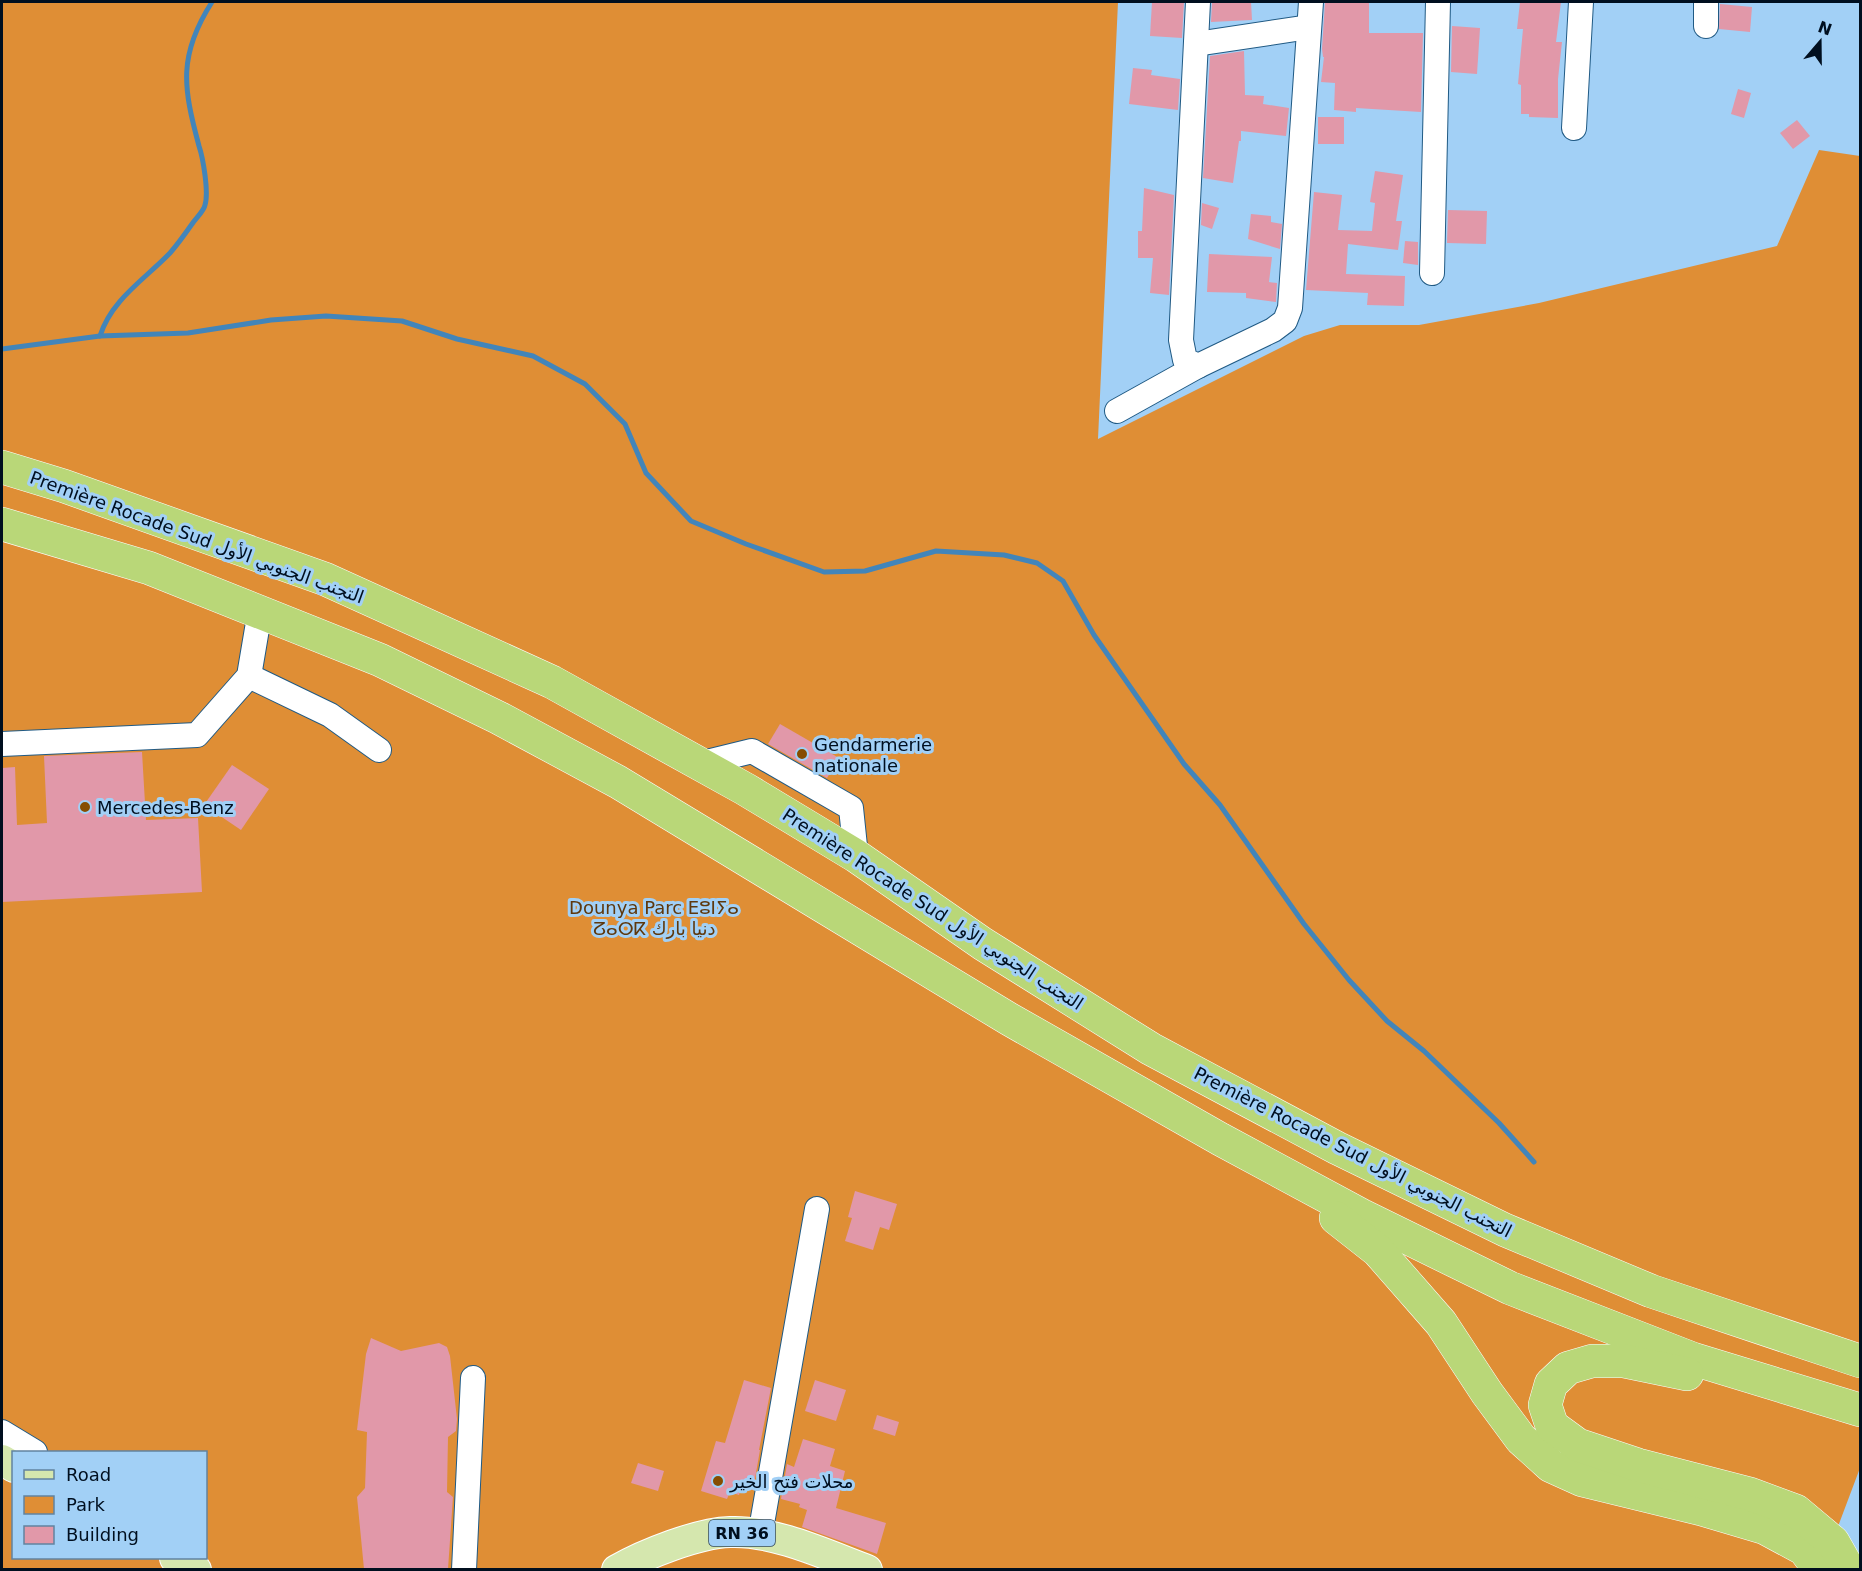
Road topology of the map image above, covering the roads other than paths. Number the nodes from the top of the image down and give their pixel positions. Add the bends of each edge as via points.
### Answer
1 (1198, 2) edge
2 (1311, 2) edge
3 (1438, 2) edge
4 (1581, 2) edge
5 (1706, 2) edge
6 (1706, 26) dead end
7 (1309, 27) junction
8 (1196, 44) junction
9 (1574, 128) dead end
10 (1432, 273) dead end
11 (1198, 366) junction
12 (1117, 411) dead end
13 (2, 467) edge
14 (2, 524) edge
15 (260, 611) junction
16 (249, 676) junction
17 (2, 744) edge
18 (379, 750) dead end
19 (1220, 1139) junction
20 (817, 1209) dead end
21 (1860, 1361) edge
22 (473, 1378) dead end
23 (1857, 1410) edge
24 (2, 1432) edge
25 (33, 1451) edge
26 (760, 1535) junction
27 (178, 1559) edge
28 (196, 1569) edge
29 (464, 1569) edge
30 (617, 1569) edge
31 (867, 1569) edge
32 (1820, 1569) edge
33 (1849, 1569) edge

1 - 8 street
2 - 7 street
3 - 10 street
4 - 9 street
5 - 6 street
7 - 8 street
7 - 11 street via 1286,321
8 - 11 street via 1181,340 1185,360
11 - 12 street
13 - 21 highway, Première Rocade Sud التجنب الجنوبي الأول via 326,579 552,682 856,856 983,944 1151,1049 1337,1148 1505,1230 1651,1291
14 - 15 highway via 149,568
15 - 16 street
15 - 19 highway via 380,660 618,782 1009,1019
16 - 17 street via 196,735
16 - 18 street via 330,715
19 - 23 highway via 1361,1215 1510,1288 1693,1359
19 - 32 highway via 1341,1221 1378,1251 1441,1323 1521,1439 1551,1466 1582,1480 1765,1528 1804,1550
20 - 26 street
22 - 29 street
23 - 33 highway via 1624,1361 1592,1361 1568,1368 1551,1384 1545,1405 1552,1426 1578,1444 1796,1511 1833,1542
24 - 25 street
26 - 30 main road, RN 36 via 730,1532 686,1541
26 - 31 main road, RN 36
27 - 28 main road

